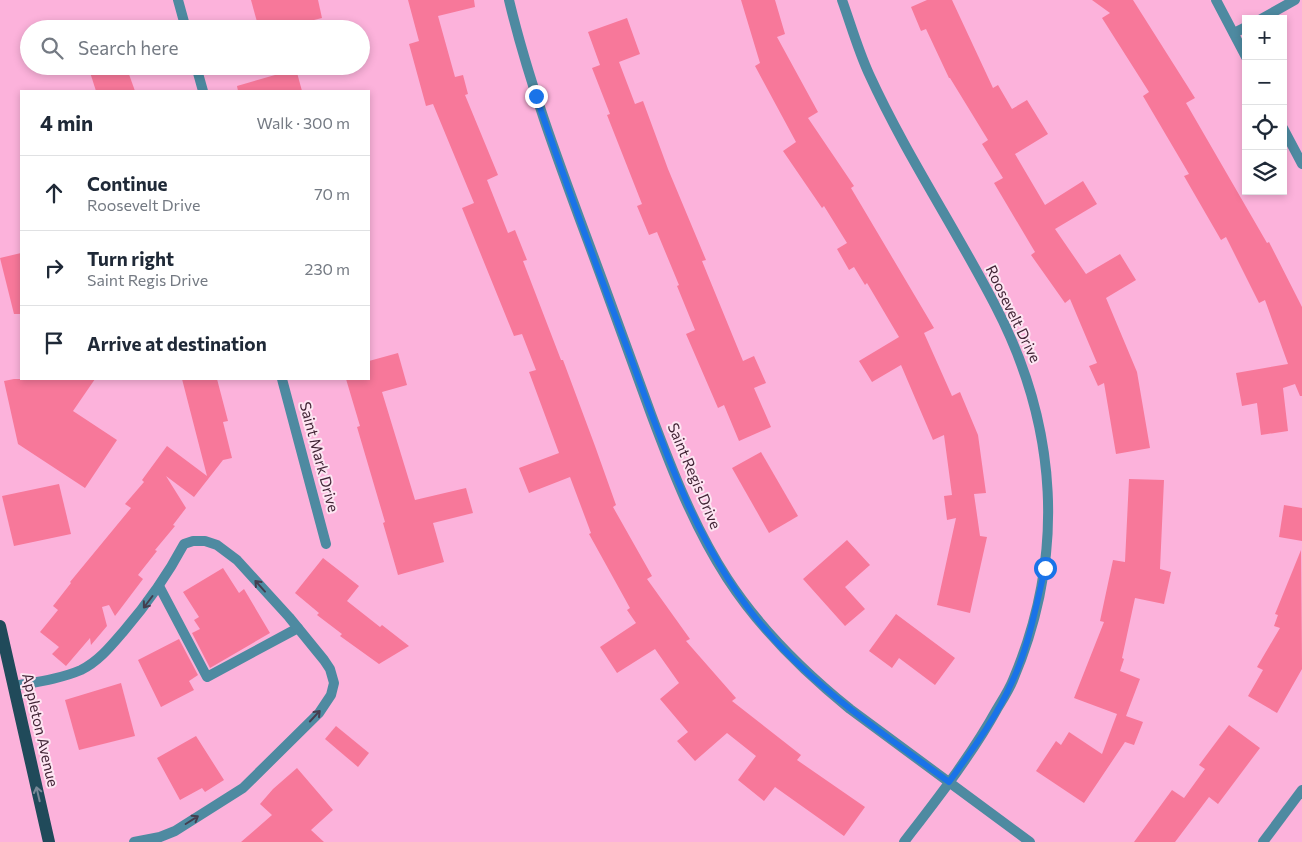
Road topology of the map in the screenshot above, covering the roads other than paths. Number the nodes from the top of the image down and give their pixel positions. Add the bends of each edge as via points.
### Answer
1 (178, 0) edge
2 (509, 0) edge
3 (842, 0) edge
4 (1216, 0) edge
5 (1295, 0) edge
6 (1268, 15) edge
7 (184, 20) edge
8 (1242, 29) edge
9 (1234, 33) junction
10 (1242, 48) edge
11 (199, 75) edge
12 (203, 90) edge
13 (1287, 136) edge
14 (1302, 164) edge
15 (282, 380) edge
16 (326, 544) dead end
17 (159, 586) junction
18 (0, 626) edge
19 (298, 628) junction
20 (14, 686) junction
21 (949, 782) junction
22 (1302, 790) edge
23 (148, 841) edge
24 (49, 842) edge
25 (134, 842) edge
26 (904, 842) edge
27 (1030, 842) edge
28 (1263, 842) edge

1 - 7 street
2 - 21 street, Saint Regis Drive via 559,163 673,473 700,532 755,617 796,663 850,709
3 - 21 street, Roosevelt Drive via 858,49 886,108 1015,345 1040,428 1047,474 1045,568 1030,634 1012,682 985,732
4 - 9 street
5 - 6 street
8 - 9 street
9 - 10 street
11 - 12 street
13 - 14 street
15 - 16 street, Saint Mark Drive
19 -> 17 street via 237,560 217,545 205,541 184,544
17 - 19 street via 207,677
17 -> 20 street via 113,644 94,662 80,670
18 - 20 main road, Appleton Avenue
23 -> 19 street via 175,831 242,788 319,713 331,695 334,683 330,669
24 -> 20 main road, Appleton Avenue
21 - 26 street, Roosevelt Drive
21 - 27 street, Saint Regis Drive
22 - 28 street
23 - 25 street

